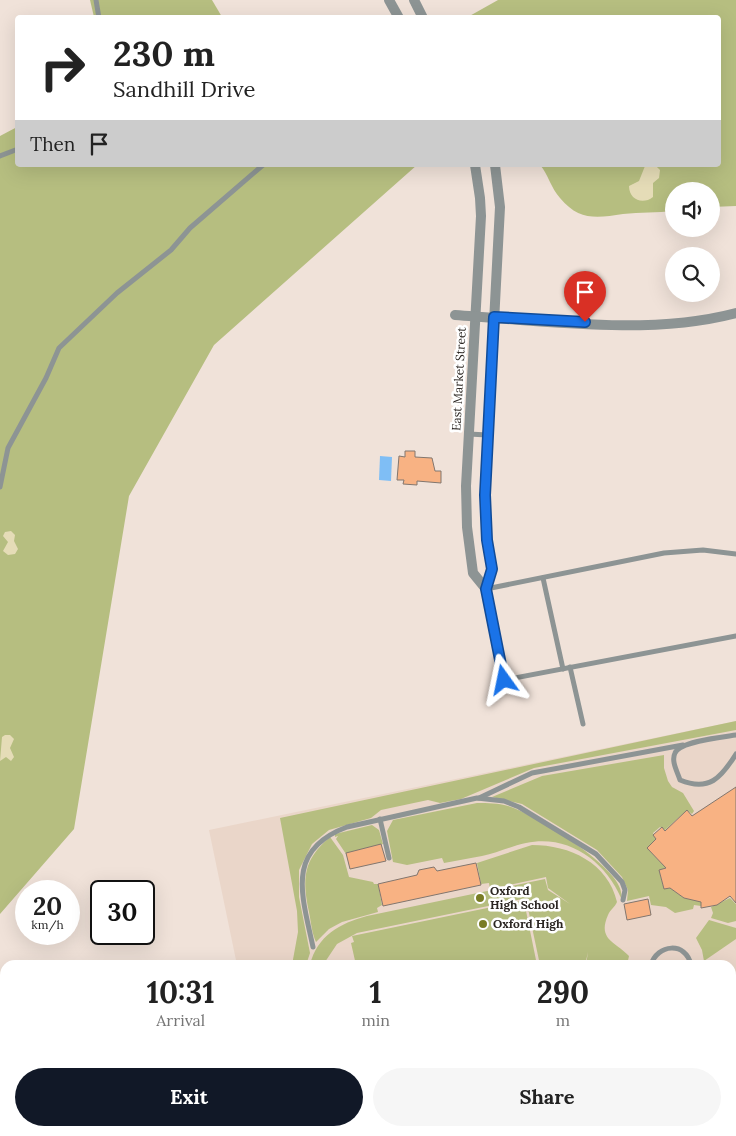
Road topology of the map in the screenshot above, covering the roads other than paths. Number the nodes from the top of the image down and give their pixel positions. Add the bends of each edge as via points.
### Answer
1 (96, 0) edge
2 (389, 0) edge
3 (414, 0) edge
4 (98, 15) edge
5 (396, 15) edge
6 (422, 15) edge
7 (15, 150) edge
8 (0, 156) edge
9 (261, 167) edge
10 (475, 167) edge
11 (495, 167) edge
12 (736, 314) edge
13 (455, 315) dead end
14 (476, 316) junction
15 (494, 317) junction
16 (469, 434) junction
17 (488, 435) junction
18 (0, 487) edge
19 (736, 554) edge
20 (543, 578) junction
21 (486, 589) junction
22 (736, 636) edge
23 (570, 667) junction
24 (563, 669) junction
25 (504, 680) joint
26 (583, 724) dead end
27 (736, 735) edge
28 (683, 745) junction
29 (736, 754) edge
30 (477, 798) junction
31 (380, 819) junction
32 (389, 858) dead end
33 (623, 900) dead end
34 (313, 947) dead end
35 (654, 960) edge
36 (689, 960) edge

1 - 4 lane
2 - 5 street
3 - 6 street
7 - 8 lane
9 - 18 lane via 190,228 171,250 117,292 60,348 8,448
10 - 14 street, East Market Street via 481,207
11 - 15 street, East Market Street via 500,207
12 - 15 street via 659,325
13 - 14 street
14 - 15 street
14 - 16 street, East Market Street
15 - 17 street, East Market Street
16 - 17 lane
16 - 21 street, East Market Street via 465,504 469,553 472,573
17 - 21 street, East Market Street via 485,517 492,569
19 - 20 lane via 703,550 674,552
20 - 21 lane
20 - 24 lane
21 - 25 street, East Market Street
22 - 23 lane, East Market Street
23 - 24 lane, East Market Street
23 - 26 lane
24 - 25 lane, East Market Street
27 - 28 lane
28 - 29 lane via 675,752 674,762 680,780 693,785 711,783 726,770
28 - 30 lane via 532,773
30 - 31 lane
30 - 33 lane via 504,801 519,807 596,854 622,882 625,890
31 - 32 lane
31 - 34 lane via 332,832 307,857 301,874 302,892
35 - 36 lane via 657,953 669,948 682,951

